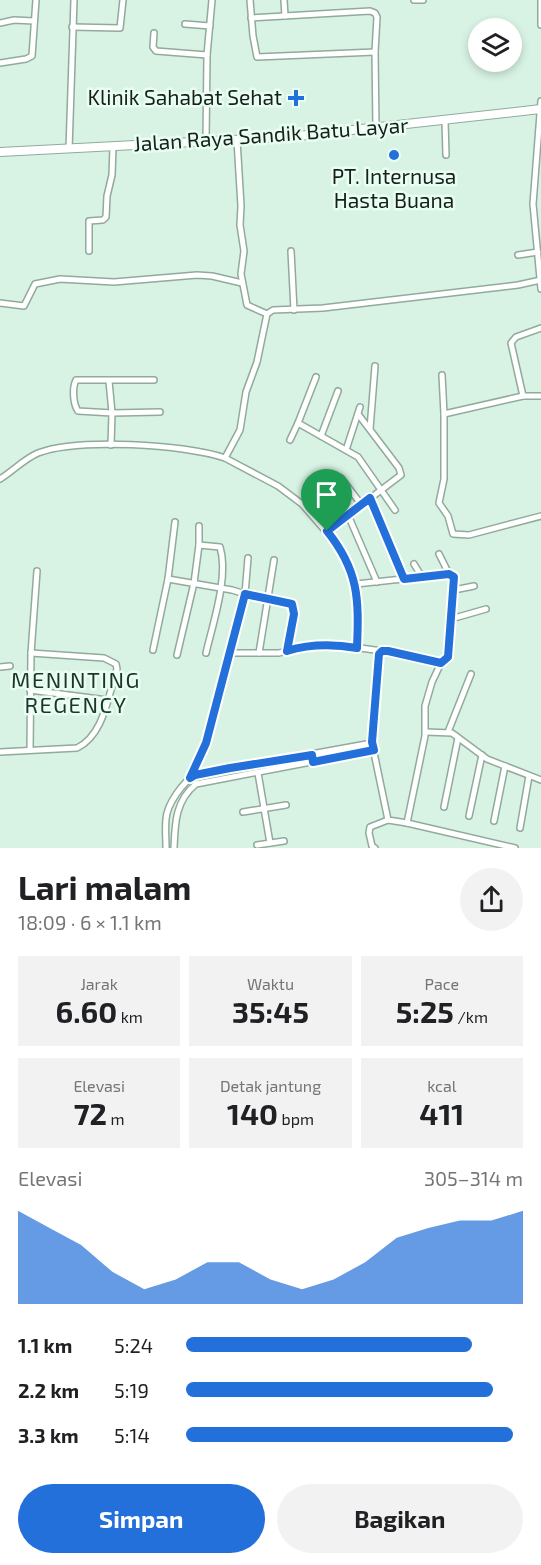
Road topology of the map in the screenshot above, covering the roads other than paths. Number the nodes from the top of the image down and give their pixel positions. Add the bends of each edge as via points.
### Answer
1 (36, 0) edge
2 (74, 0) edge
3 (123, 0) edge
4 (212, 0) edge
5 (250, 0) edge
6 (284, 0) edge
7 (414, 0) edge
8 (423, 0) edge
9 (541, 0) edge
10 (285, 16) junction
11 (251, 18) junction
12 (34, 21) junction
13 (0, 23) edge
14 (185, 24) dead end
15 (541, 25) edge
16 (210, 26) junction
17 (72, 27) junction
18 (154, 33) dead end
19 (375, 52) junction
20 (207, 55) junction
21 (0, 63) edge
22 (541, 107) edge
23 (445, 121) junction
24 (376, 128) junction
25 (237, 140) junction
26 (206, 141) junction
27 (113, 147) junction
28 (69, 149) junction
29 (0, 152) edge
30 (446, 155) dead end
31 (538, 159) edge
32 (89, 250) dead end
33 (291, 250) dead end
34 (538, 252) junction
35 (518, 255) dead end
36 (541, 280) edge
37 (242, 284) junction
38 (541, 289) edge
39 (0, 303) edge
40 (294, 310) junction
41 (267, 314) junction
42 (541, 328) edge
43 (375, 366) dead end
44 (442, 375) dead end
45 (316, 377) dead end
46 (154, 380) dead end
47 (109, 381) junction
48 (338, 391) dead end
49 (524, 396) junction
50 (541, 396) edge
51 (360, 407) dead end
52 (112, 412) junction
53 (160, 412) dead end
54 (358, 414) junction
55 (444, 414) junction
56 (298, 423) junction
57 (370, 429) junction
58 (321, 436) junction
59 (290, 440) dead end
60 (111, 445) junction
61 (346, 450) junction
62 (225, 458) junction
63 (341, 478) dead end
64 (0, 479) edge
65 (382, 489) junction
66 (322, 496) dead end
67 (370, 498) junction
68 (361, 504) junction
69 (395, 510) dead end
70 (348, 514) junction
71 (541, 516) edge
72 (342, 519) junction
73 (175, 522) dead end
74 (199, 526) dead end
75 (327, 531) junction
76 (199, 546) junction
77 (439, 554) dead end
78 (248, 558) dead end
79 (274, 560) dead end
80 (414, 564) dead end
81 (36, 571) dead end
82 (449, 574) junction
83 (422, 577) junction
84 (168, 579) junction
85 (404, 579) junction
86 (377, 582) junction
87 (194, 583) junction
88 (356, 584) junction
89 (474, 586) dead end
90 (221, 588) junction
91 (454, 590) junction
92 (245, 594) junction
93 (268, 598) junction
94 (486, 609) dead end
95 (451, 619) junction
96 (357, 648) junction
97 (153, 650) dead end
98 (287, 651) junction
99 (382, 651) junction
100 (31, 653) junction
101 (206, 653) dead end
102 (231, 653) junction
103 (259, 653) junction
104 (177, 655) dead end
105 (441, 663) junction
106 (10, 666) dead end
107 (0, 667) edge
108 (471, 674) dead end
109 (30, 690) junction
110 (107, 700) junction
111 (426, 732) junction
112 (448, 732) junction
113 (458, 738) junction
114 (372, 742) junction
115 (30, 750) junction
116 (374, 750) junction
117 (0, 752) edge
118 (312, 755) junction
119 (482, 755) junction
120 (313, 762) junction
121 (505, 766) junction
122 (230, 768) junction
123 (258, 773) junction
124 (530, 776) junction
125 (231, 777) junction
126 (190, 778) junction
127 (541, 780) edge
128 (286, 805) dead end
129 (444, 807) dead end
130 (265, 808) junction
131 (243, 812) dead end
132 (469, 816) dead end
133 (388, 820) junction
134 (494, 821) dead end
135 (407, 823) junction
136 (520, 828) dead end
137 (285, 841) dead end
138 (481, 841) junction
139 (270, 843) junction
140 (257, 844) dead end
141 (166, 848) edge
142 (174, 848) edge
143 (375, 848) edge
144 (480, 848) edge
145 (515, 848) edge

1 - 12 street
2 - 17 street
3 - 17 street via 121,27
4 - 16 street
5 - 11 street
6 - 10 street
7 - 8 street
9 - 15 street
10 - 11 street
10 - 19 street via 374,12
11 - 19 street via 259,57
12 - 13 street
12 - 21 street via 32,56
14 - 16 street
16 - 20 street
17 - 28 street
18 - 20 street via 156,51
19 - 24 street
20 - 26 street
22 - 23 main road, Jalan Raya Sandik Batu Layar
22 - 31 street
23 - 24 main road, Jalan Raya Sandik Batu Layar
23 - 30 street
24 - 25 main road, Jalan Raya Sandik Batu Layar
25 - 26 main road, Jalan Raya Sandik Batu Layar
25 - 37 street via 244,251
26 - 27 main road, Jalan Raya Sandik Batu Layar
27 - 28 main road, Jalan Raya Sandik Batu Layar
27 - 32 street via 106,217 90,221
28 - 29 main road, Jalan Raya Sandik Batu Layar
31 - 34 street via 533,210
33 - 40 street
34 - 35 street
34 - 36 street
36 - 38 street
36 - 40 street
37 - 39 street via 197,275 114,282 55,279 36,285 24,306
37 - 41 street via 247,305
40 - 41 street via 273,310
41 - 62 street via 240,430
42 - 49 street via 511,342
43 - 57 street
44 - 55 street
45 - 56 street
46 - 47 street
47 - 52 street
47 - 52 street via 76,380 75,407 78,411
48 - 58 street
49 - 50 street
49 - 55 street
51 - 54 street
52 - 53 street
52 - 60 street
54 - 57 street
54 - 61 street
55 - 71 street via 444,479 439,503 453,534 469,535
56 - 58 street
56 - 59 street
57 - 65 street via 402,472
58 - 61 street
60 - 62 street via 173,447
60 - 64 street via 51,449 29,458
61 - 65 street via 358,457
62 - 75 street via 302,504
63 - 68 street
65 - 67 street
65 - 69 street
66 - 72 street
67 - 68 street
67 - 85 street
68 - 70 street
70 - 72 street
70 - 86 street
72 - 75 street
73 - 84 street
74 - 76 street
75 - 88 street
76 - 87 street
76 - 90 street via 220,547
77 - 82 street
78 - 92 street
79 - 93 street
80 - 83 street
81 - 100 street
82 - 83 street
82 - 91 street via 454,577
83 - 85 street
84 - 87 street
84 - 97 street
85 - 86 street
86 - 88 street
87 - 90 street
87 - 104 street
88 - 96 street
89 - 91 street
90 - 92 street
90 - 101 street
91 - 95 street
92 - 93 street
92 - 102 street
93 - 98 street via 292,604 294,614
93 - 103 street
94 - 95 street
95 - 105 street via 448,657
96 - 98 street via 339,645
96 - 99 street
98 - 103 street
99 - 105 street
99 - 114 street via 378,658
100 - 109 street
100 - 110 street via 111,660 117,669
102 - 103 street
102 - 126 street via 206,743
105 - 111 street via 425,706
106 - 107 street
108 - 112 street
109 - 110 street
109 - 115 street
110 - 115 street via 100,724 85,744 77,748
111 - 112 street
111 - 135 street
112 - 113 street
113 - 119 street
113 - 129 street
114 - 116 street
114 - 118 street
115 - 117 street
116 - 120 street
116 - 133 street
118 - 120 street
118 - 122 street
119 - 121 street
119 - 132 street
120 - 123 street
121 - 124 street
121 - 134 street
122 - 125 street
122 - 126 street
123 - 125 street
123 - 130 street
124 - 127 street
124 - 136 street
125 - 142 street via 192,787 176,815
126 - 141 street via 166,817
128 - 130 street
130 - 131 street
130 - 139 street
133 - 135 street
133 - 143 street via 370,827 370,841
135 - 138 street
137 - 139 street
138 - 144 street
138 - 145 street
139 - 140 street

